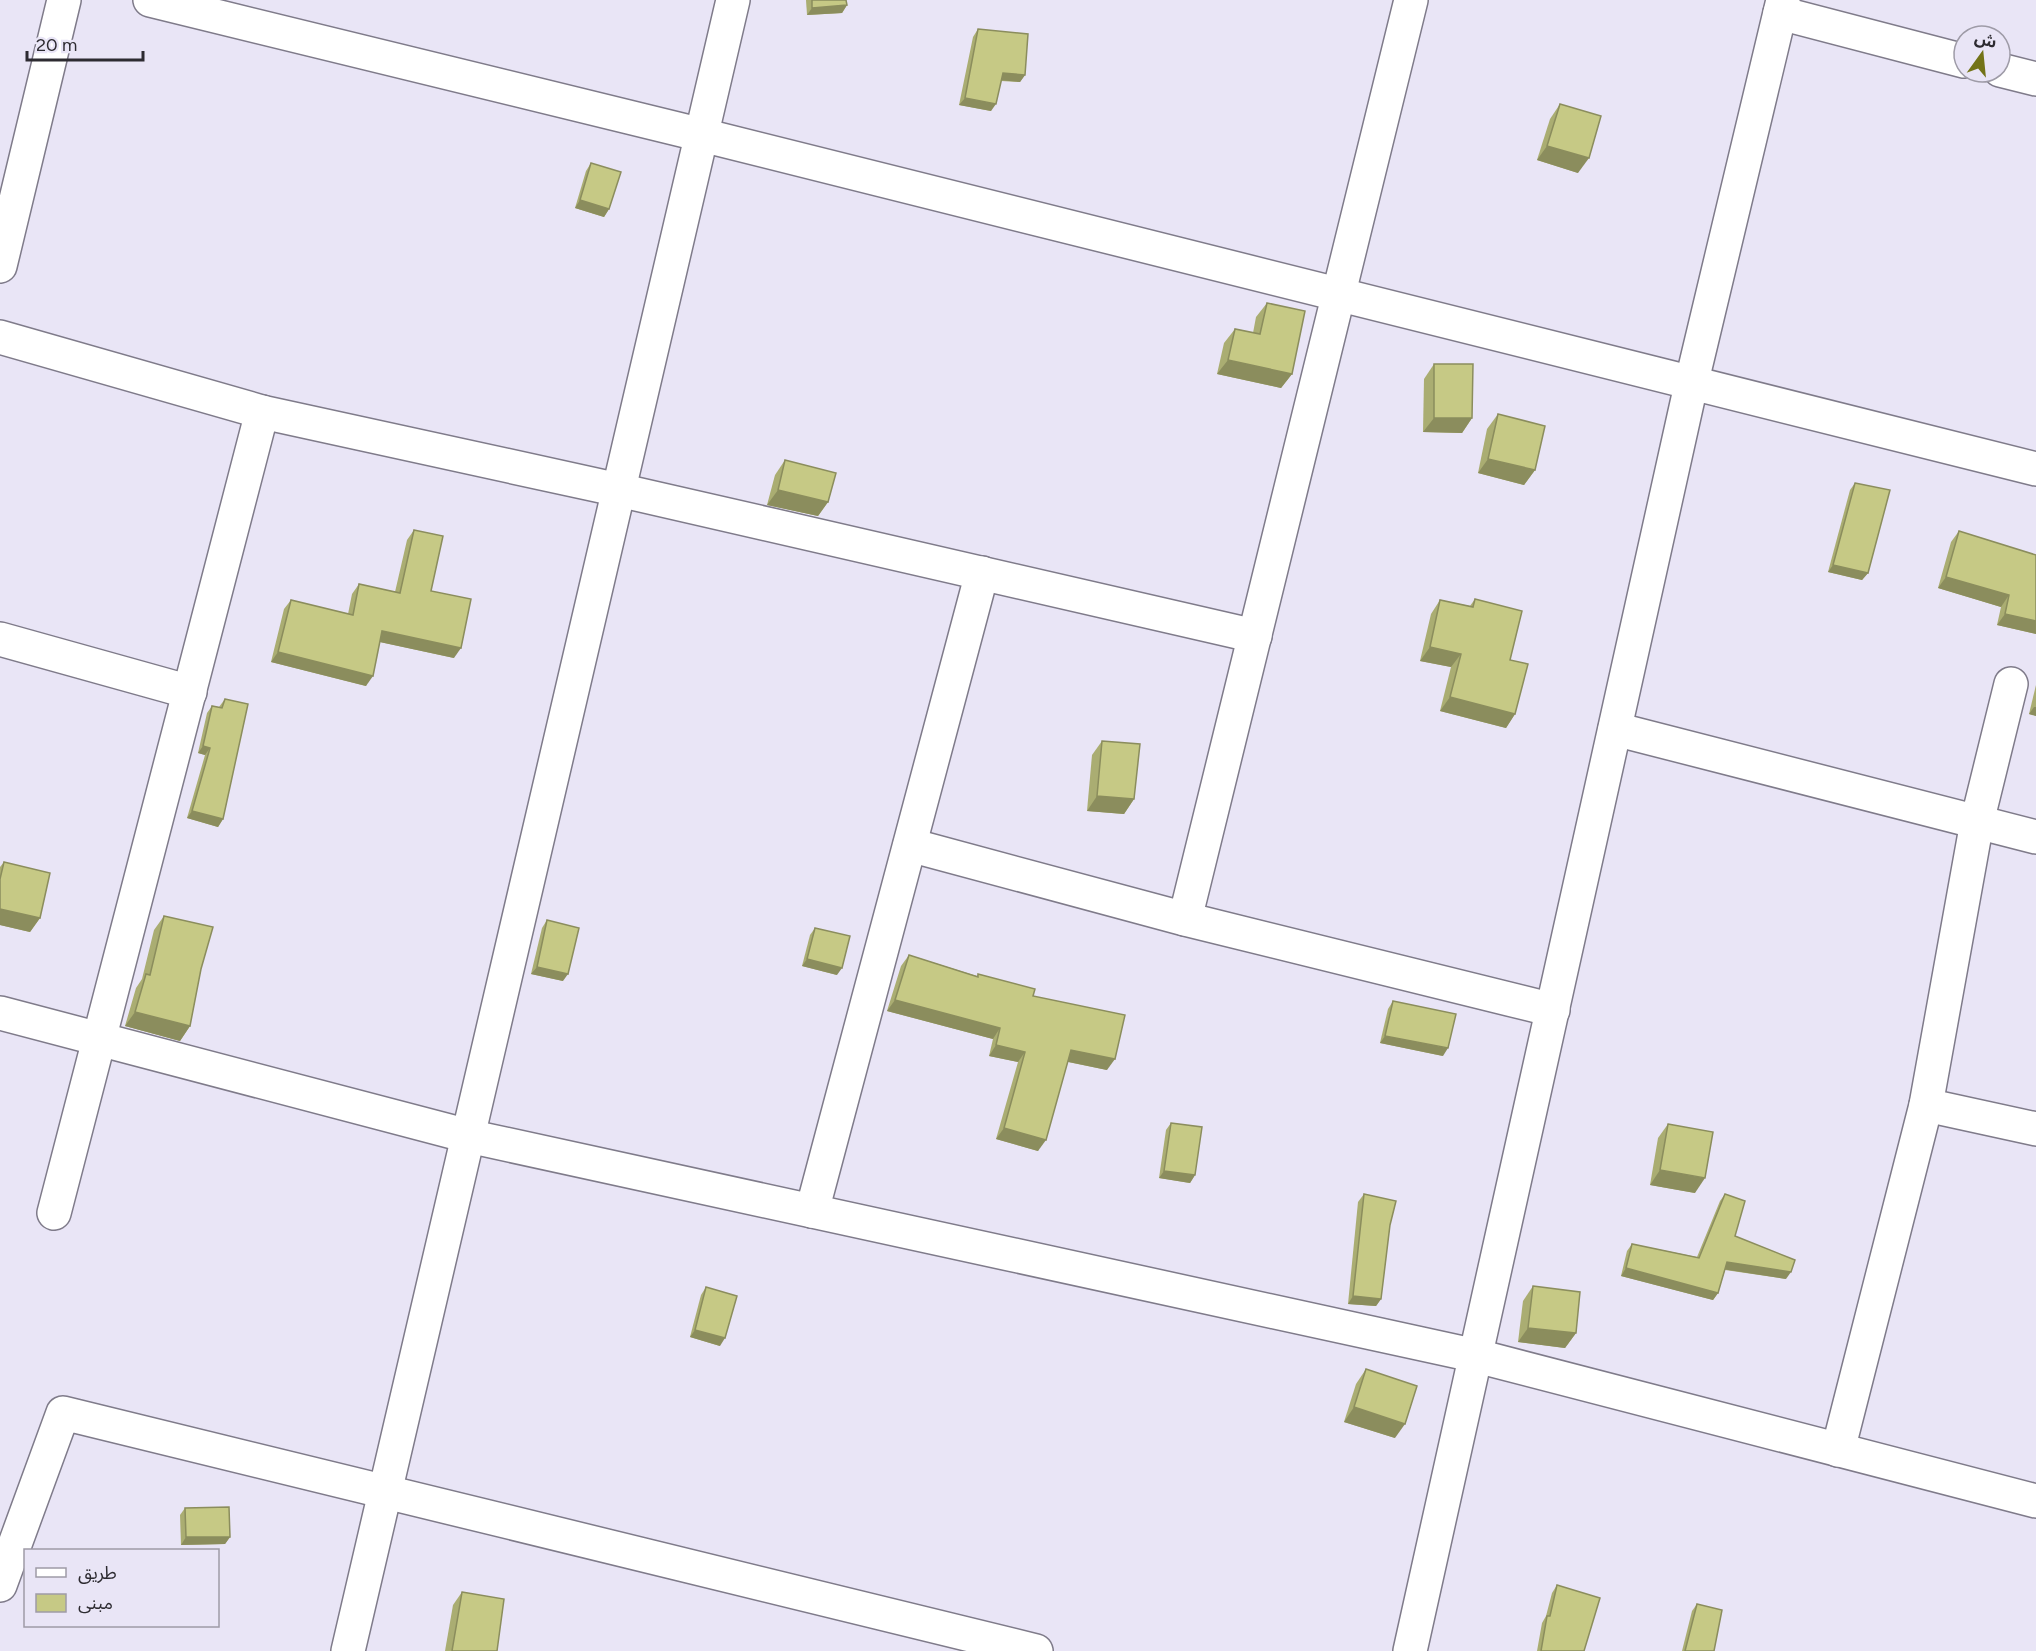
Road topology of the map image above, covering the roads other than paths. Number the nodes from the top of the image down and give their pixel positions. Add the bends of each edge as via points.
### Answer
1 (64, 0) edge
2 (150, 0) edge
3 (733, 0) edge
4 (1411, 0) edge
5 (1781, 6) edge
6 (1952, 57) edge
7 (2012, 73) edge
8 (2036, 79) edge
9 (702, 135) junction
10 (0, 267) edge
11 (1339, 296) junction
12 (0, 337) edge
13 (1690, 385) junction
14 (262, 412) junction
15 (2036, 470) edge
16 (619, 490) junction
17 (982, 573) junction
18 (1255, 636) junction
19 (0, 639) edge
20 (2011, 684) dead end
21 (190, 692) junction
22 (1615, 729) junction
23 (1977, 822) junction
24 (2036, 837) edge
25 (910, 845) junction
26 (1185, 919) junction
27 (1553, 1010) junction
28 (0, 1013) edge
29 (101, 1040) junction
30 (1926, 1105) junction
31 (2036, 1129) edge
32 (468, 1136) junction
33 (812, 1211) junction
34 (54, 1213) dead end
35 (1477, 1356) junction
36 (1838, 1450) junction
37 (386, 1491) junction
38 (2036, 1501) edge
39 (0, 1585) edge
40 (1031, 1650) edge
41 (348, 1651) edge
42 (1410, 1651) edge

1 - 10 street
2 - 9 street
3 - 9 street
4 - 11 street
5 - 6 street
5 - 13 street
7 - 8 street
9 - 11 street
9 - 16 street
11 - 13 street
11 - 18 street
12 - 14 street
13 - 15 street
13 - 22 street
14 - 16 street
14 - 21 street
16 - 17 street
16 - 32 street
17 - 18 street
17 - 25 street
18 - 26 street
19 - 21 street
20 - 23 street
21 - 29 street
22 - 23 street
22 - 27 street
23 - 24 street
23 - 30 street
25 - 26 street
25 - 33 street
26 - 27 street
27 - 35 street
28 - 29 street
29 - 32 street
29 - 34 street
30 - 31 street
30 - 36 street
32 - 33 street
32 - 37 street
33 - 35 street
35 - 36 street
35 - 42 street
36 - 38 street
37 - 39 street via 63,1413
37 - 40 street
37 - 41 street

